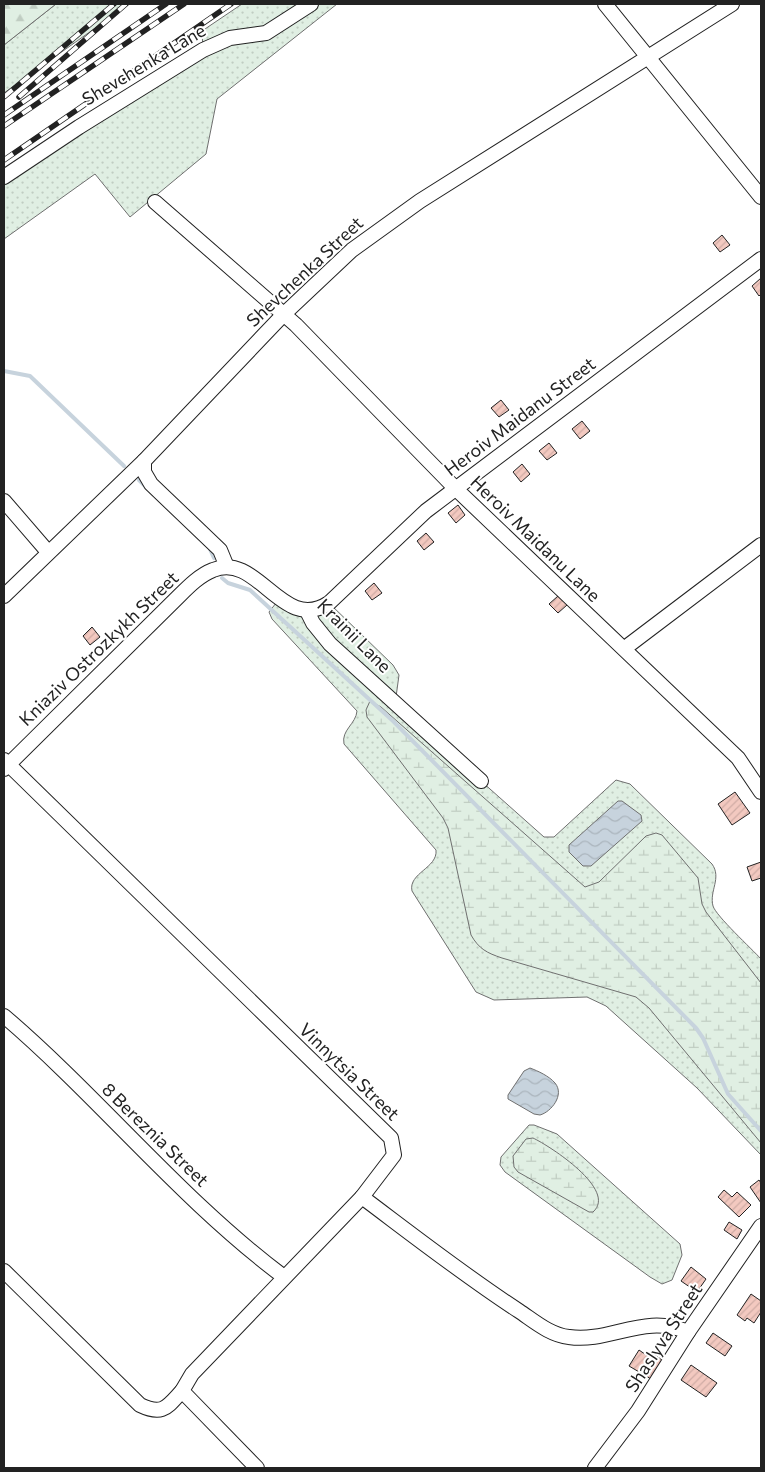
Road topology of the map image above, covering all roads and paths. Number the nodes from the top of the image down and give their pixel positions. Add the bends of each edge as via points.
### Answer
1 (311, 4) edge
2 (604, 4) edge
3 (732, 4) edge
4 (647, 56) junction
5 (4, 177) edge
6 (761, 197) edge
7 (156, 202) dead end
8 (761, 259) edge
9 (283, 315) junction
10 (144, 461) junction
11 (455, 488) junction
12 (4, 501) edge
13 (761, 545) edge
14 (48, 552) junction
15 (226, 567) junction
16 (4, 596) edge
17 (307, 612) junction
18 (625, 648) junction
19 (5, 765) edge
20 (481, 781) dead end
21 (761, 792) edge
22 (4, 1016) edge
23 (362, 1198) junction
24 (761, 1226) edge
25 (4, 1271) edge
26 (284, 1277) junction
27 (688, 1332) junction
28 (182, 1391) junction
29 (257, 1468) edge
30 (595, 1468) edge

1 - 5 street, Shevchenka Lane via 266,33 230,38 203,50 79,126
2 - 4 street
3 - 4 street, Shevchenka Street
4 - 6 street
4 - 9 street, Shevchenka Street via 384,226 352,250
7 - 9 street, Heroiv Maidanu Lane
8 - 11 street, Heroiv Maidanu Street
9 - 10 street, Shevchenka Street
9 - 11 street, Heroiv Maidanu Lane
10 - 14 street, Shevchenka Street
10 - 15 street via 144,472 151,484 220,550
11 - 17 street, Heroiv Maidanu Street via 426,511 329,603
11 - 18 street, Heroiv Maidanu Lane
12 - 14 street
13 - 18 street
14 - 16 street, Shevchenka Street
15 - 17 street, Krainii Lane via 244,572 286,602
15 - 19 street, Kniaziv Ostrozkykh Street via 210,571 191,584
17 - 20 street, Krainii Lane via 330,644
18 - 21 street, Heroiv Maidanu Lane via 738,758
19 - 23 street, Vinnytsia Street via 390,1138 394,1155
22 - 26 street, 8 Bereznia Street via 216,1222
23 - 26 street, Vinnytsia Street
23 - 27 street via 481,1286 553,1332 578,1338 649,1325
24 - 27 street, Shaslyva Street
25 - 28 street, Vinnytsia Street via 140,1405 160,1411
26 - 28 street, Vinnytsia Street via 192,1374
27 - 30 street, Shaslyva Street via 638,1411
28 - 29 street

